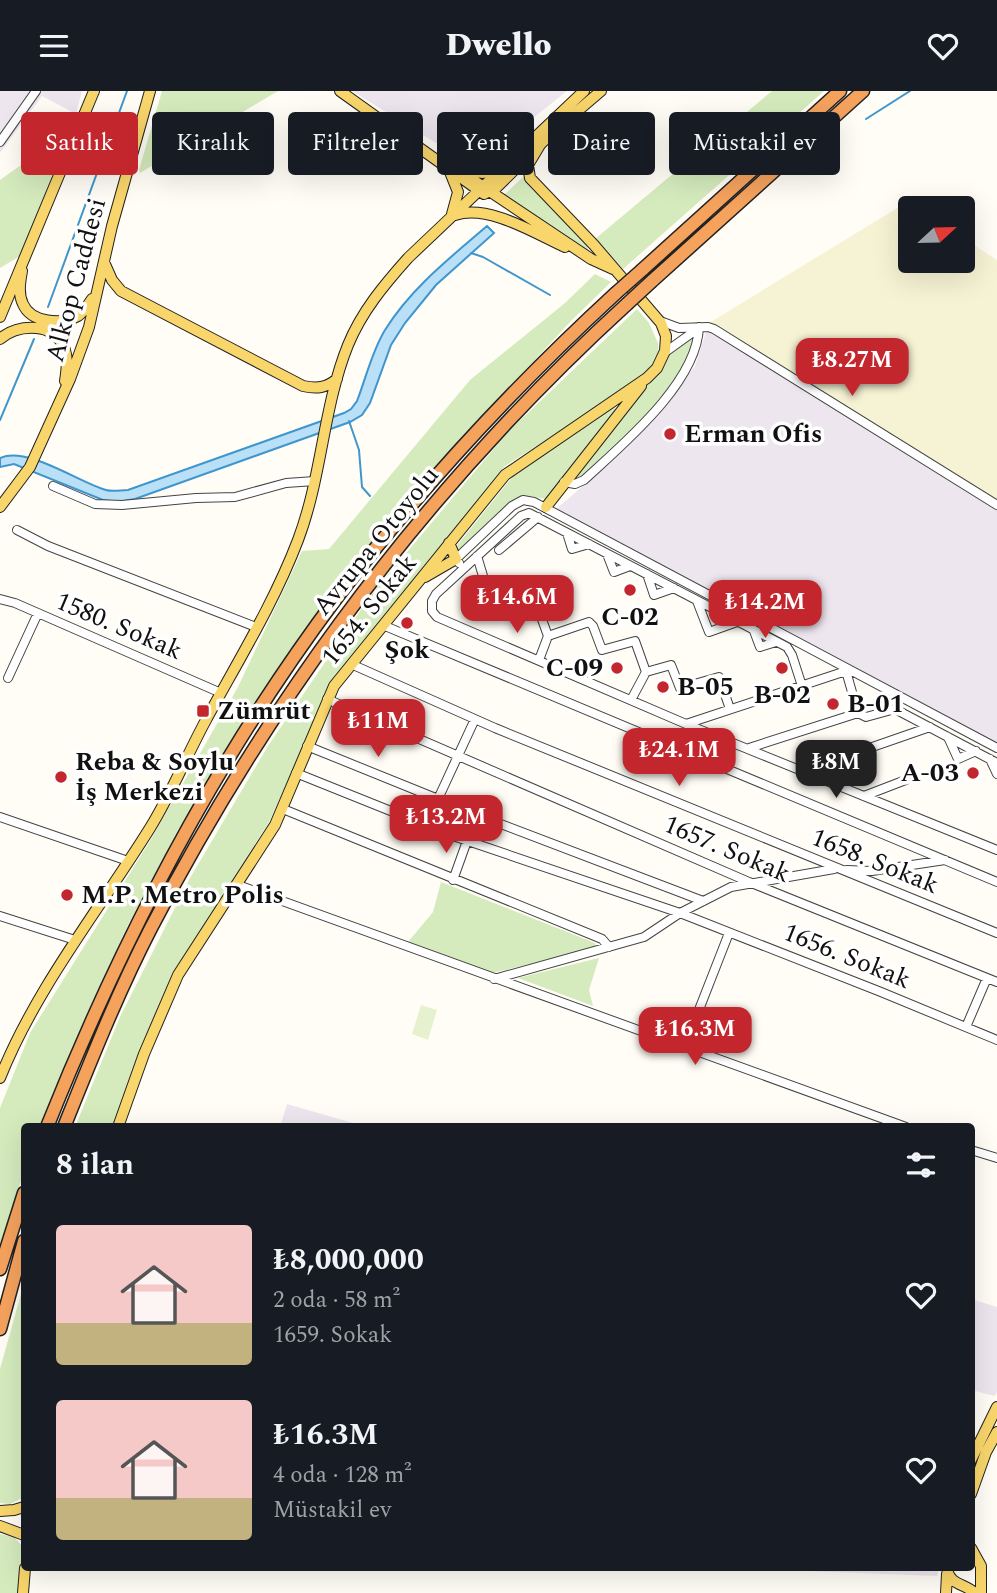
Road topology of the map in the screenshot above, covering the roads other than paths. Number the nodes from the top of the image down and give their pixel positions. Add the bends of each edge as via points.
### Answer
1 (36, 91) edge
2 (94, 91) edge
3 (150, 91) edge
4 (340, 91) edge
5 (584, 91) edge
6 (601, 91) edge
7 (840, 91) edge
8 (863, 91) edge
9 (534, 138) edge
10 (0, 142) edge
11 (540, 145) junction
12 (437, 158) edge
13 (451, 175) edge
14 (462, 175) edge
15 (498, 175) edge
16 (484, 190) junction
17 (450, 217) junction
18 (591, 258) junction
19 (23, 260) junction
20 (104, 260) junction
21 (619, 273) junction
22 (96, 293) junction
23 (0, 317) edge
24 (660, 321) junction
25 (699, 327) junction
26 (0, 339) edge
27 (664, 353) junction
28 (647, 378) junction
29 (337, 379) junction
30 (64, 392) junction
31 (315, 481) junction
32 (564, 482) junction
33 (53, 486) dead end
34 (997, 505) edge
35 (0, 507) edge
36 (546, 507) junction
37 (538, 517) junction
38 (17, 530) dead end
39 (449, 543) junction
40 (499, 550) dead end
41 (477, 557) junction
42 (456, 559) junction
43 (446, 565) junction
44 (464, 568) junction
45 (647, 574) junction
46 (456, 576) junction
47 (419, 581) junction
48 (674, 588) junction
49 (0, 599) edge
50 (697, 600) junction
51 (38, 613) junction
52 (737, 622) junction
53 (385, 626) junction
54 (256, 628) junction
55 (548, 636) junction
56 (539, 660) junction
57 (351, 664) junction
58 (847, 669) junction
59 (646, 672) junction
60 (8, 678) dead end
61 (802, 686) junction
62 (221, 692) junction
63 (327, 699) junction
64 (631, 700) junction
65 (730, 709) junction
66 (858, 713) junction
67 (475, 719) junction
68 (686, 723) junction
69 (929, 727) junction
70 (948, 737) junction
71 (307, 745) junction
72 (997, 747) edge
73 (748, 748) junction
74 (976, 751) junction
75 (457, 757) junction
76 (994, 761) edge
77 (803, 771) junction
78 (296, 773) junction
79 (997, 774) edge
80 (916, 776) dead end
81 (864, 796) junction
82 (438, 799) junction
83 (283, 809) junction
84 (464, 810) junction
85 (0, 817) edge
86 (453, 836) junction
87 (467, 841) junction
88 (997, 850) edge
89 (945, 860) junction
90 (128, 861) junction
91 (836, 869) junction
92 (453, 880) junction
93 (997, 882) edge
94 (749, 883) junction
95 (238, 885) junction
96 (703, 901) junction
97 (680, 913) junction
98 (0, 916) edge
99 (729, 933) junction
100 (997, 933) edge
101 (75, 940) junction
102 (609, 947) junction
103 (987, 978) junction
104 (494, 979) junction
105 (997, 982) edge
106 (966, 1027) junction
107 (997, 1040) edge
108 (684, 1048) junction
109 (0, 1078) edge
110 (49, 1123) edge
111 (66, 1123) edge
112 (119, 1123) edge
113 (895, 1123) edge
114 (975, 1151) edge
115 (997, 1158) edge
116 (21, 1202) edge
117 (21, 1252) edge
118 (0, 1269) edge
119 (0, 1329) edge
120 (997, 1408) edge
121 (997, 1432) edge
122 (975, 1452) edge
123 (975, 1483) edge
124 (21, 1508) edge
125 (0, 1511) edge
126 (0, 1526) edge
127 (21, 1534) edge
128 (975, 1556) edge
129 (25, 1571) edge
130 (947, 1571) edge
131 (981, 1572) junction
132 (960, 1587) edge
133 (23, 1593) edge
134 (946, 1593) edge
135 (978, 1593) edge

1 - 10 street
2 - 19 main road, Alkop Caddesi
3 - 20 main road, Alkop Caddesi
4 - 12 main road
5 - 9 main road
6 - 11 main road
7 - 110 highway, Avrupa Otoyolu, bridge via 520,386 420,495 337,598 244,733 166,867 109,981
8 - 111 highway, Avrupa Otoyolu, bridge via 536,392 462,470 386,561 312,660 242,766 157,918
11 - 16 main road
11 - 21 main road via 528,166 530,178
13 - 17 main road via 458,192
14 - 16 main road
15 - 16 main road
16 - 17 main road
16 - 18 main road
17 - 18 main road via 484,213
17 - 29 main road via 371,302
18 - 21 main road
19 - 22 main road via 19,290 23,305 40,319 66,320 78,315
19 - 23 main road, Alkop Caddesi
20 - 22 main road, Alkop Caddesi
20 - 29 main road via 121,291 291,380 315,389
21 - 24 main road
22 - 30 main road, Alkop Caddesi via 89,327
24 - 25 street via 679,328
24 - 27 main road via 666,336
25 - 27 street
25 - 32 street via 689,366 645,421 584,480
25 - 34 street via 715,329
26 - 30 main road via 34,327 55,335 63,343 67,360
27 - 28 main road, 1654. Sokak
28 - 32 main road
28 - 39 main road, 1654. Sokak via 511,470
29 - 31 main road
30 - 35 main road, Alkop Caddesi via 30,467
31 - 33 street via 235,497 122,505 95,504
31 - 54 main road via 298,539
32 - 36 main road
36 - 42 street via 518,502
36 - 58 street
37 - 40 street
37 - 41 street via 524,514
37 - 45 street
38 - 54 street
39 - 42 main road
39 - 47 main road, 1654. Sokak
41 - 44 street
41 - 55 street via 495,611 536,603
42 - 43 main road
42 - 44 street
43 - 46 street
43 - 47 main road
44 - 46 street
45 - 48 street
45 - 48 street via 653,595
46 - 56 street via 432,601 435,615
47 - 53 main road, 1654. Sokak
48 - 50 street
49 - 51 street, 1580. Sokak
50 - 52 street
50 - 52 street via 709,632
51 - 60 street
51 - 62 street, 1580. Sokak
52 - 61 street via 790,651
53 - 57 main road, 1654. Sokak
53 - 89 street
54 - 62 main road
55 - 56 street
55 - 59 street via 591,623 602,650 635,641
56 - 64 street
57 - 63 main road, 1654. Sokak
57 - 67 street, 1658. Sokak
58 - 61 street
58 - 66 street
58 - 72 street
59 - 64 street
59 - 65 street via 671,666 681,688 719,677
61 - 65 street
62 - 90 main road
63 - 71 main road, 1654. Sokak
63 - 75 street, 1657. Sokak
64 - 68 street
65 - 68 street
66 - 69 street via 866,717 896,709
66 - 73 street
67 - 75 street
67 - 91 street, 1658. Sokak
68 - 73 street
69 - 70 street
69 - 77 street
70 - 74 street
70 - 74 street via 958,759
71 - 78 main road, 1654. Sokak
71 - 82 street
73 - 77 street
74 - 76 street
75 - 82 street
75 - 94 street, 1657. Sokak
76 - 79 street
77 - 81 street
78 - 83 main road, 1654. Sokak
78 - 86 street, 1656. Sokak
80 - 81 street
81 - 88 street
82 - 84 street
83 - 92 street
83 - 95 main road, 1654. Sokak
84 - 86 street
84 - 96 street
85 - 90 street
86 - 87 street, 1656. Sokak
87 - 92 street
87 - 97 street, 1656. Sokak
89 - 91 street via 869,871
89 - 93 street
90 - 101 main road
91 - 94 street
91 - 100 street, 1658. Sokak
92 - 102 street via 601,939
94 - 96 street
94 - 103 street, 1657. Sokak
95 - 104 street
95 - 112 main road, 1654. Sokak via 178,975
96 - 97 street
97 - 99 street, 1656. Sokak
97 - 102 street via 644,937
98 - 101 street
99 - 106 street, 1656. Sokak
99 - 108 street
101 - 109 main road via 11,1050
102 - 104 street
103 - 105 street, 1657. Sokak
103 - 106 street
104 - 108 street
106 - 107 street, 1656. Sokak
108 - 113 street
114 - 115 street
116 - 118 highway
117 - 119 highway
120 - 122 main road
121 - 123 main road
124 - 125 main road
126 - 127 main road
128 - 131 main road
129 - 133 main road
130 - 132 main road
130 - 134 main road
131 - 132 main road via 976,1580
131 - 135 main road
132 - 135 main road

